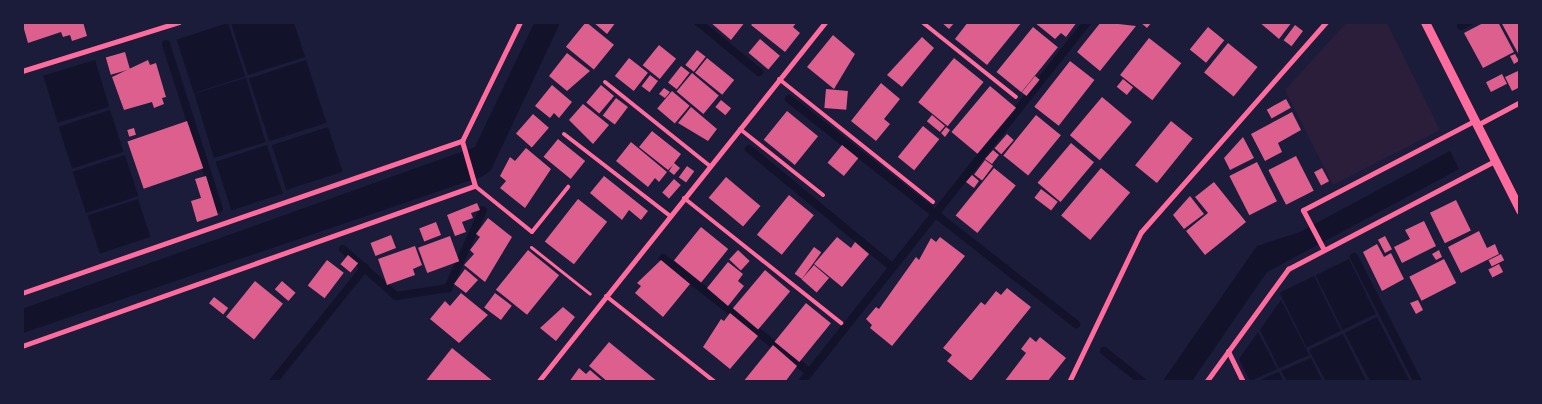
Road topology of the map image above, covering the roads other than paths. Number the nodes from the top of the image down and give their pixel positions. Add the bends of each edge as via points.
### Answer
1 (179, 22) edge
2 (520, 22) edge
3 (922, 22) edge
4 (1326, 22) edge
5 (1425, 22) edge
6 (822, 24) edge
7 (22, 71) edge
8 (779, 79) junction
9 (606, 82) dead end
10 (1016, 97) dead end
11 (1520, 102) edge
12 (1475, 123) junction
13 (740, 129) junction
14 (564, 134) dead end
15 (462, 141) junction
16 (1495, 161) junction
17 (710, 166) junction
18 (475, 186) junction
19 (568, 187) dead end
20 (823, 195) dead end
21 (684, 198) junction
22 (933, 202) dead end
23 (1520, 210) edge
24 (670, 216) junction
25 (1323, 248) junction
26 (22, 293) edge
27 (606, 296) junction
28 (841, 323) dead end
29 (22, 346) edge
30 (1228, 351) junction
31 (538, 382) edge
32 (715, 382) edge
33 (1069, 382) edge
34 (1206, 382) edge
35 (1243, 382) edge

1 - 7 street
2 - 15 street
3 - 10 lane
4 - 33 street via 1141,232
5 - 12 street
6 - 8 street
8 - 13 street
8 - 22 lane
9 - 17 lane
11 - 12 street
12 - 16 street
12 - 25 street via 1303,210
13 - 17 street
13 - 20 lane
14 - 24 lane
15 - 18 street
15 - 26 street
16 - 23 street
16 - 25 street
17 - 21 street
18 - 19 lane via 532,232
18 - 29 street
21 - 24 street
21 - 28 lane
24 - 27 street
25 - 30 street via 1276,281
27 - 31 street
27 - 32 lane
30 - 34 street
30 - 35 street

